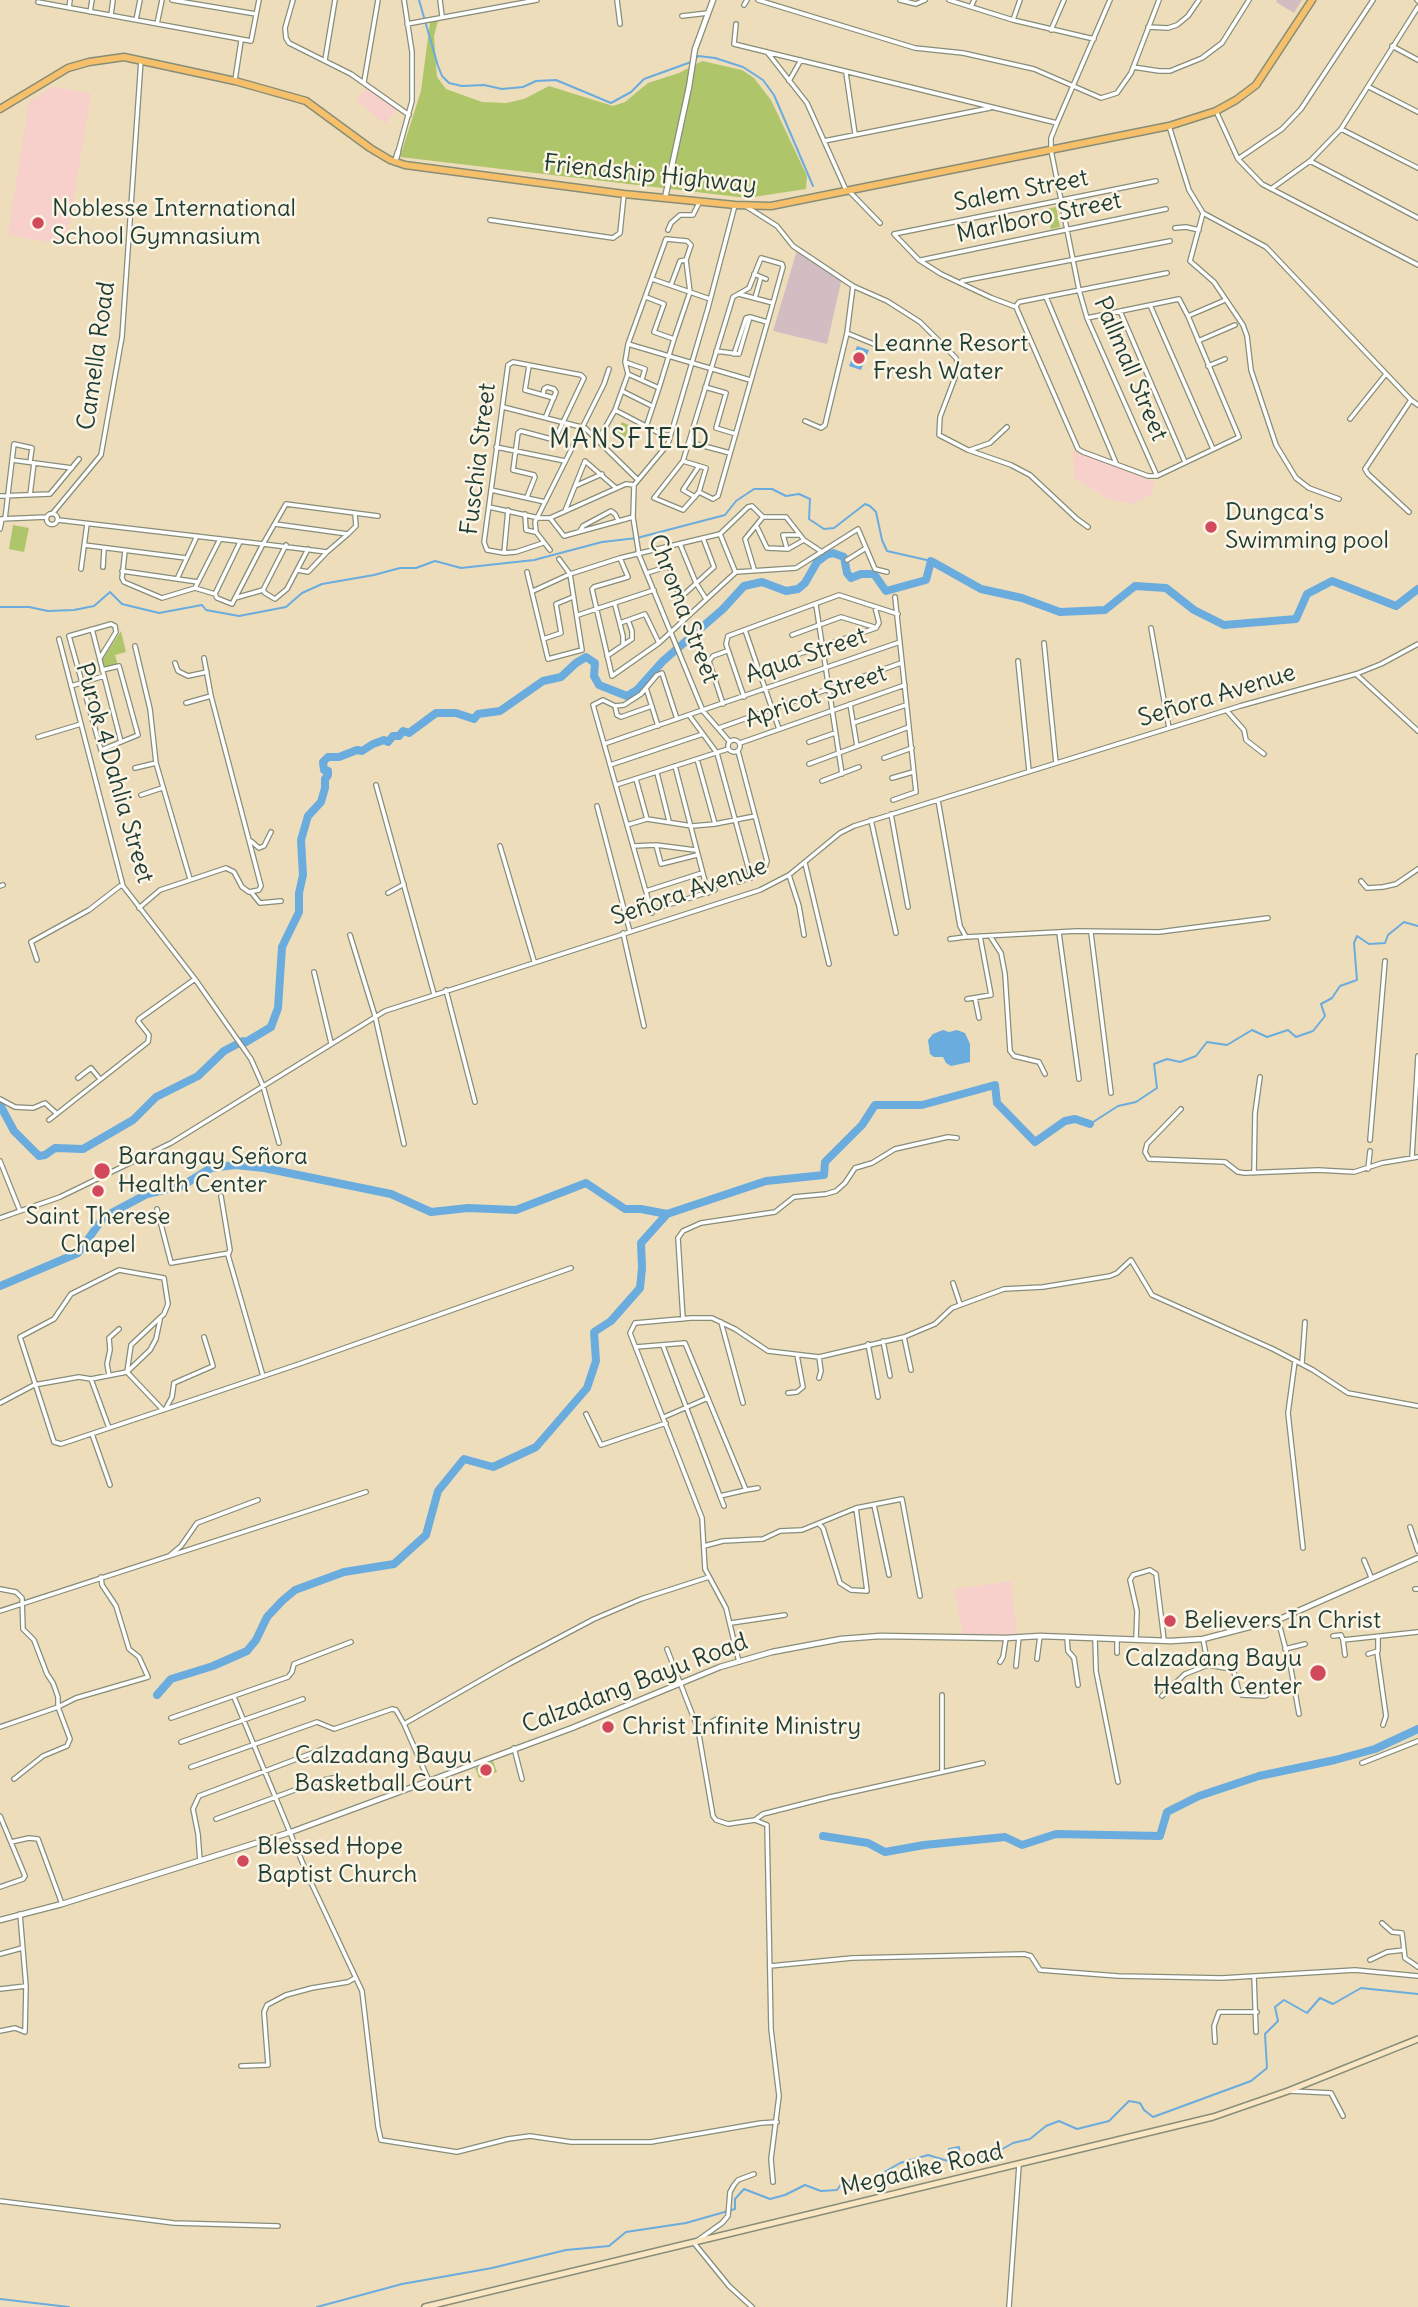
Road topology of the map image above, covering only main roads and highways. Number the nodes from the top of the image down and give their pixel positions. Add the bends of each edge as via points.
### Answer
1 (1312, 0) edge
2 (0, 109) edge
3 (1418, 2039) edge
4 (425, 2307) edge

1 - 2 main road, Friendship Highway via 1256,85 1216,111 1169,126 771,205 624,194 418,168 370,148 306,101 124,57 68,68
3 - 4 main road, Megadike Road via 1213,2117

